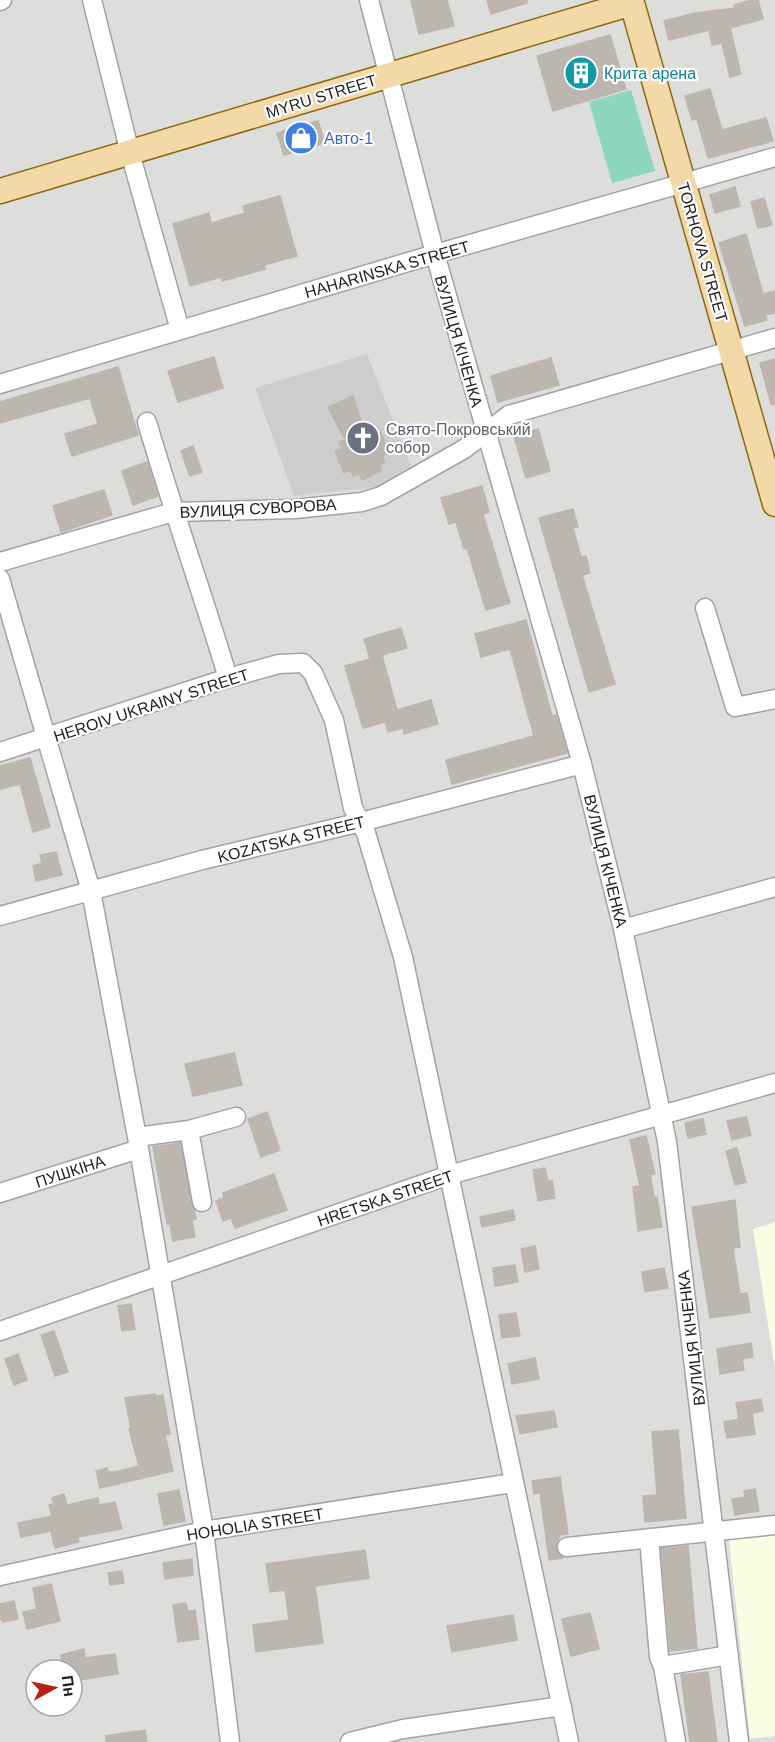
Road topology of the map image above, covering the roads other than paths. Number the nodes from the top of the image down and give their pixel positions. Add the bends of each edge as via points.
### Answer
1 (92, 0) edge
2 (369, 0) edge
3 (635, 1) edge
4 (388, 75) junction
5 (130, 153) junction
6 (775, 157) edge
7 (684, 184) junction
8 (0, 191) edge
9 (435, 254) junction
10 (180, 330) junction
11 (775, 338) edge
12 (731, 351) junction
13 (0, 384) edge
14 (147, 422) dead end
15 (486, 432) junction
16 (775, 504) edge
17 (173, 512) junction
18 (0, 562) edge
19 (0, 579) edge
20 (705, 608) dead end
21 (228, 678) junction
22 (775, 699) edge
23 (46, 739) junction
24 (0, 752) edge
25 (582, 764) junction
26 (361, 822) junction
27 (775, 887) edge
28 (91, 891) junction
29 (0, 916) edge
30 (623, 929) junction
31 (775, 1083) edge
32 (662, 1114) junction
33 (236, 1117) dead end
34 (189, 1130) junction
35 (138, 1143) junction
36 (449, 1175) junction
37 (0, 1193) edge
38 (202, 1202) dead end
39 (159, 1276) junction
40 (0, 1331) edge
41 (513, 1483) junction
42 (775, 1526) edge
43 (714, 1530) junction
44 (204, 1531) junction
45 (650, 1538) junction
46 (567, 1547) dead end
47 (0, 1576) edge
48 (729, 1655) junction
49 (663, 1666) junction
50 (562, 1706) junction
51 (230, 1742) edge
52 (350, 1742) edge
53 (569, 1742) edge
54 (676, 1742) edge
55 (739, 1742) edge

1 - 5 street
2 - 4 street, ВУЛИЦЯ КІЧЕНКА
3 - 4 main road, MYRU STREET
3 - 7 main road, TORHOVA STREET
4 - 5 main road, MYRU STREET
4 - 9 street, ВУЛИЦЯ КІЧЕНКА
5 - 8 main road, MYRU STREET
5 - 10 street
6 - 7 street, HAHARINSKA STREET
7 - 9 street, HAHARINSKA STREET
7 - 12 main road, TORHOVA STREET
9 - 10 street, HAHARINSKA STREET
9 - 15 street, ВУЛИЦЯ КІЧЕНКА
10 - 13 street, HAHARINSKA STREET
11 - 12 street, ВУЛИЦЯ СУВОРОВА
12 - 15 street, ВУЛИЦЯ СУВОРОВА via 509,415
12 - 16 main road, TORHOVA STREET
14 - 17 street
15 - 17 street, ВУЛИЦЯ СУВОРОВА via 381,496 362,502 295,509
15 - 25 street, ВУЛИЦЯ КІЧЕНКА
17 - 18 street, ВУЛИЦЯ СУВОРОВА
17 - 21 street
19 - 23 street
20 - 22 street via 735,707
21 - 23 street, HEROIV UKRAINY STREET
21 - 26 street, HEROIV UKRAINY STREET via 279,664 303,663 314,673 334,720 353,808
23 - 24 street, HEROIV UKRAINY STREET
23 - 28 street
25 - 26 street, KOZATSKA STREET
25 - 30 street, ВУЛИЦЯ КІЧЕНКА
26 - 28 street, KOZATSKA STREET
26 - 36 street via 403,957
27 - 30 street
28 - 29 street, KOZATSKA STREET
28 - 35 street
30 - 32 street, ВУЛИЦЯ КІЧЕНКА
31 - 32 street, HRETSKA STREET
32 - 36 street, HRETSKA STREET
32 - 43 street, ВУЛИЦЯ КІЧЕНКА
33 - 34 street, ПУШКІНА
34 - 35 street, ПУШКІНА
34 - 38 street
35 - 37 street, ПУШКІНА
35 - 39 street
36 - 39 street, HRETSKA STREET
36 - 41 street
39 - 40 street, HRETSKA STREET
39 - 44 street
41 - 44 street, HOHOLIA STREET
41 - 50 street
42 - 43 street
43 - 45 street
43 - 48 street, ВУЛИЦЯ КІЧЕНКА
44 - 47 street, HOHOLIA STREET
44 - 51 street
45 - 46 street
45 - 49 street via 659,1657
48 - 49 street
48 - 55 street, ВУЛИЦЯ КІЧЕНКА
49 - 54 street
50 - 52 street via 403,1729
50 - 53 street

